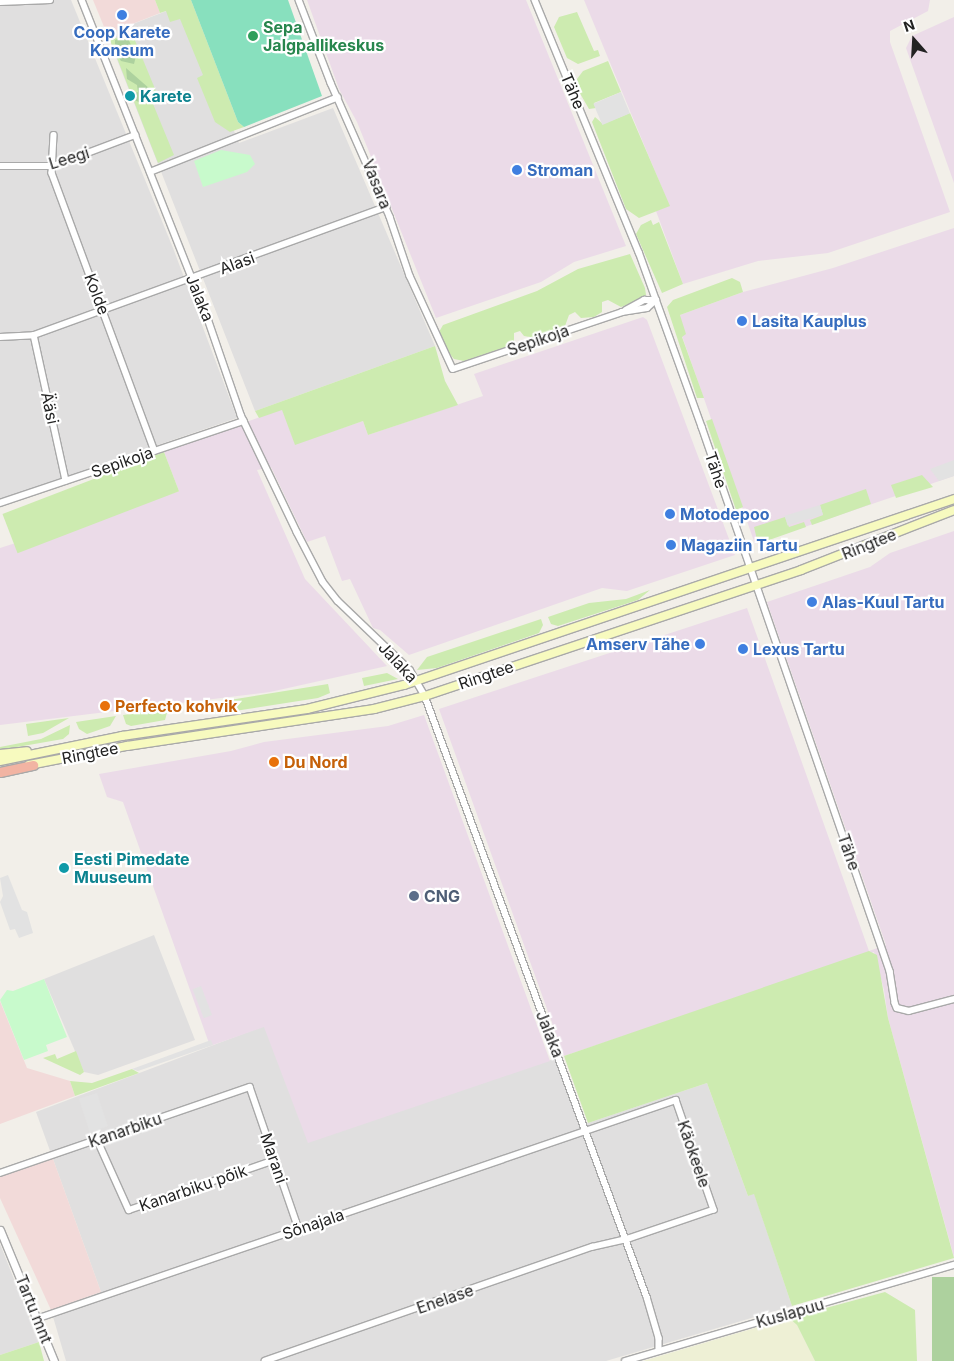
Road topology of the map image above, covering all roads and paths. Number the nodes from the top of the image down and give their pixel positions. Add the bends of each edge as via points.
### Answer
1 (50, 0) edge
2 (82, 0) edge
3 (300, 0) edge
4 (535, 0) edge
5 (0, 2) edge
6 (338, 97) junction
7 (54, 135) dead end
8 (135, 136) junction
9 (0, 166) edge
10 (53, 166) junction
11 (150, 172) junction
12 (386, 207) junction
13 (192, 279) junction
14 (656, 300) junction
15 (103, 310) junction
16 (34, 335) junction
17 (0, 337) edge
18 (453, 369) joint
19 (244, 420) junction
20 (156, 451) junction
21 (66, 481) junction
22 (954, 499) edge
23 (0, 503) edge
24 (954, 510) edge
25 (750, 570) junction
26 (755, 586) junction
27 (419, 681) junction
28 (425, 696) junction
29 (49, 749) junction
30 (0, 754) edge
31 (0, 761) edge
32 (32, 765) junction
33 (0, 771) edge
34 (0, 777) edge
35 (954, 999) edge
36 (250, 1087) joint
37 (587, 1132) junction
38 (97, 1139) junction
39 (275, 1160) junction
40 (0, 1173) edge
41 (299, 1229) junction
42 (0, 1230) edge
43 (626, 1239) junction
44 (954, 1265) edge
45 (39, 1318) junction
46 (659, 1351) junction
47 (54, 1361) edge
48 (265, 1361) edge
49 (625, 1361) edge

1 - 5 street
2 - 8 street, Jalaka
3 - 6 street, Vasara
4 - 14 street, Tähe
6 - 11 street
6 - 12 street, Vasara
7 - 10 street, Kolde
8 - 10 street, Leegi
8 - 11 street, Jalaka
9 - 10 street, Leegi
10 - 15 street, Kolde via 52,173
11 - 13 street, Jalaka
12 - 13 street, Alasi
12 - 18 street, Vasara via 410,276
13 - 15 street, Alasi
13 - 19 street, Jalaka
14 - 18 street, Sepikoja via 647,308 622,312
14 - 25 street, Tähe
15 - 16 street, Alasi
15 - 20 street, Kolde
16 - 17 street, Alasi
16 - 21 street, Ääsi
19 - 20 street, Sepikoja
19 - 27 street, Jalaka via 323,582
20 - 21 street, Sepikoja
21 - 23 street, Sepikoja
22 - 25 main road, Ringtee
24 - 26 main road, Ringtee
25 - 26 street, Tähe
25 - 27 main road, Ringtee
26 - 28 main road, Ringtee
26 - 35 street, Tähe via 890,971 897,1008 922,1009
27 - 28 street, Jalaka
27 - 29 main road, Ringtee via 306,709
28 - 32 main road, Ringtee via 366,711 127,746
28 - 37 street, Jalaka
29 - 30 main road
29 - 31 main road, Ringtee
32 - 33 highway
32 - 34 main road, Ringtee
36 - 38 street, Kanarbiku
36 - 39 street, Marani
37 - 41 street, Sõnajala
37 - 43 street, Jalaka
37 - 43 street, Käokeele via 676,1100 714,1210
38 - 39 street, Kanarbiku põik via 129,1210
38 - 40 street, Kanarbiku
39 - 41 street, Marani
41 - 45 street, Sõnajala
42 - 45 street, Tartu mnt
43 - 46 street, Jalaka via 655,1321
43 - 48 street, Enelase via 593,1247
44 - 46 street, Kuslapuu
45 - 47 street, Tartu mnt
46 - 49 street, Kuslapuu

